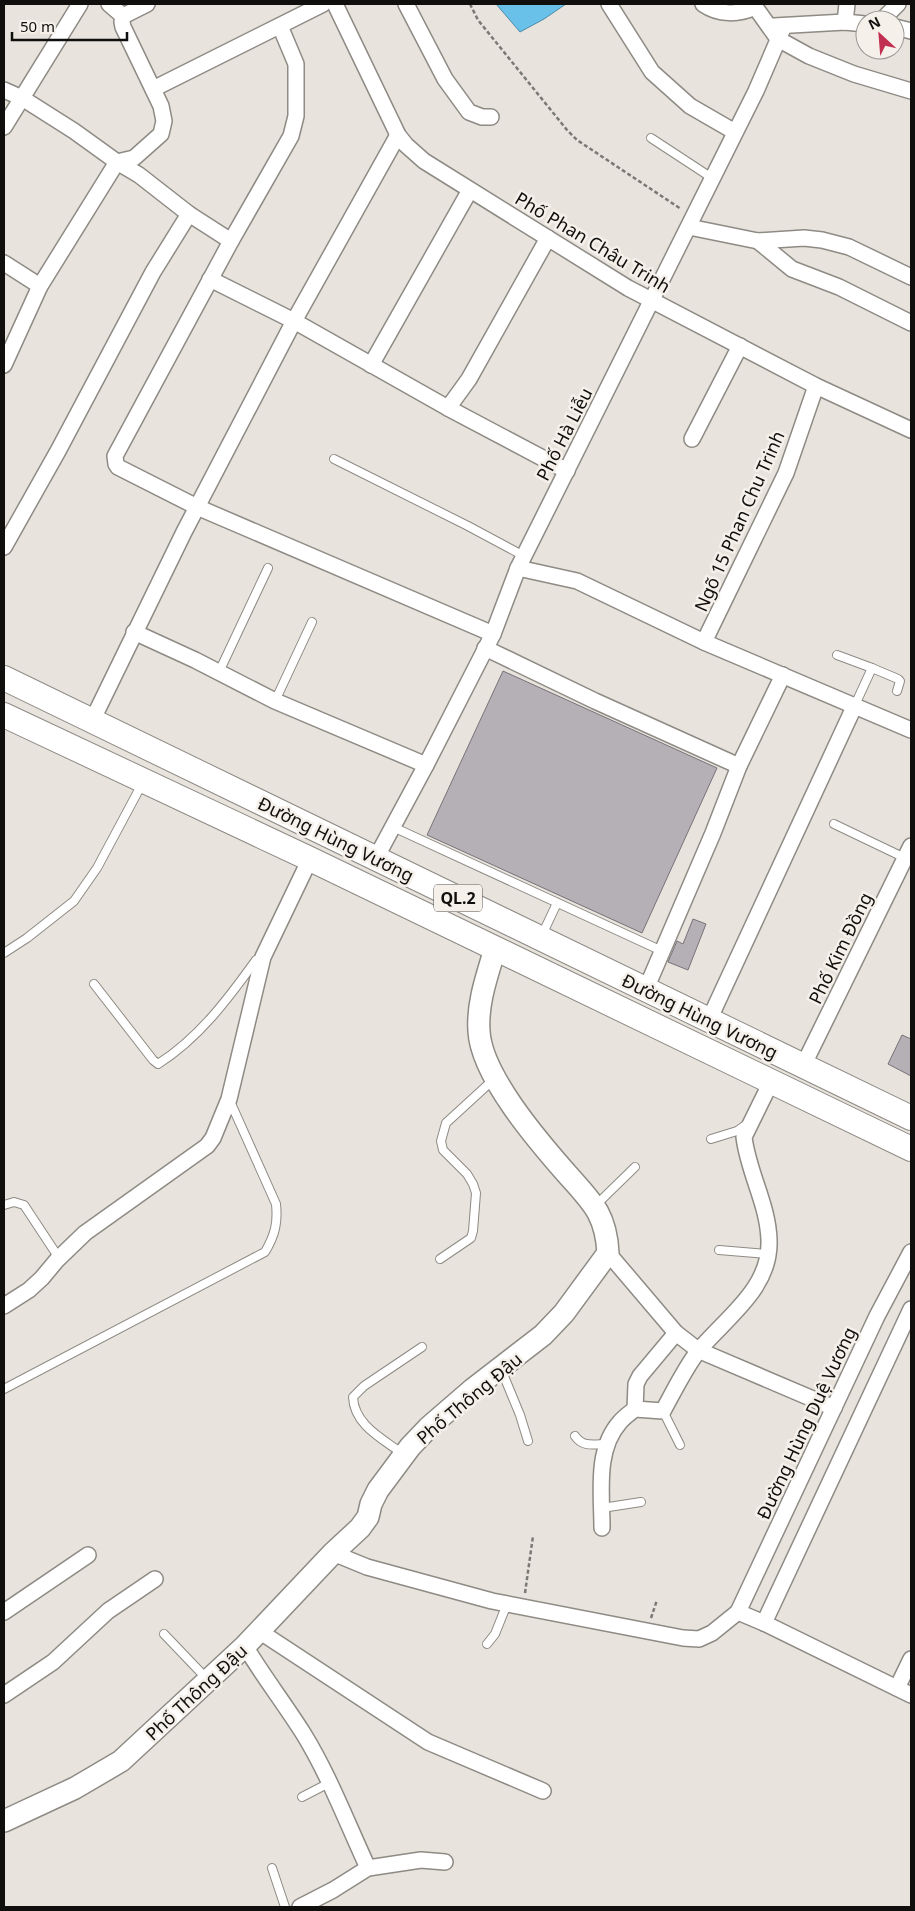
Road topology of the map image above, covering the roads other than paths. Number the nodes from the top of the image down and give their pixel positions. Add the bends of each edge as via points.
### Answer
1 (80, 4) edge
2 (109, 4) edge
3 (147, 4) edge
4 (323, 4) edge
5 (334, 4) edge
6 (406, 4) edge
7 (609, 4) edge
8 (703, 4) edge
9 (848, 4) edge
10 (754, 5) edge
11 (123, 16) junction
12 (845, 22) junction
13 (855, 23) edge
14 (280, 26) junction
15 (781, 33) junction
16 (153, 89) junction
17 (4, 90) edge
18 (911, 91) edge
19 (22, 98) junction
20 (490, 117) dead end
21 (4, 127) edge
22 (735, 132) junction
23 (398, 135) junction
24 (650, 138) dead end
25 (117, 162) junction
26 (712, 178) junction
27 (470, 190) junction
28 (189, 214) junction
29 (691, 222) junction
30 (548, 238) junction
31 (231, 240) junction
32 (758, 241) junction
33 (4, 263) edge
34 (911, 277) edge
35 (210, 279) junction
36 (40, 286) junction
37 (652, 301) junction
38 (294, 322) junction
39 (911, 323) edge
40 (740, 346) junction
41 (4, 365) edge
42 (371, 365) junction
43 (816, 386) junction
44 (448, 408) junction
45 (911, 430) edge
46 (692, 439) dead end
47 (334, 459) dead end
48 (567, 471) junction
49 (197, 507) junction
50 (4, 547) edge
51 (521, 562) junction
52 (268, 568) dead end
53 (312, 622) dead end
54 (134, 632) junction
55 (493, 634) junction
56 (704, 642) junction
57 (485, 648) junction
58 (837, 655) dead end
59 (872, 668) junction
60 (219, 672) junction
61 (783, 675) junction
62 (4, 678) edge
63 (897, 691) dead end
64 (275, 701) junction
65 (855, 705) junction
66 (4, 715) edge
67 (92, 721) junction
68 (911, 730) edge
69 (426, 765) junction
70 (739, 766) junction
71 (143, 782) junction
72 (231, 788) junction
73 (217, 816) junction
74 (834, 824) dead end
75 (393, 827) junction
76 (908, 852) edge
77 (376, 858) junction
78 (310, 860) junction
79 (557, 903) junction
80 (540, 938) junction
81 (495, 949) junction
82 (662, 951) junction
83 (4, 953) edge
84 (263, 957) junction
85 (94, 984) dead end
86 (646, 989) junction
87 (709, 1020) junction
88 (803, 1066) junction
89 (495, 1079) junction
90 (771, 1082) junction
91 (229, 1100) junction
92 (911, 1118) edge
93 (753, 1119) junction
94 (711, 1139) dead end
95 (911, 1149) edge
96 (636, 1167) dead end
97 (4, 1205) edge
98 (595, 1206) junction
99 (719, 1250) dead end
100 (911, 1252) edge
101 (608, 1253) junction
102 (768, 1254) junction
103 (59, 1258) junction
104 (440, 1259) dead end
105 (4, 1306) edge
106 (911, 1309) edge
107 (877, 1316) junction
108 (907, 1328) edge
109 (676, 1333) junction
110 (422, 1347) dead end
111 (698, 1350) junction
112 (501, 1369) junction
113 (4, 1389) edge
114 (834, 1408) junction
115 (635, 1409) junction
116 (663, 1411) junction
117 (575, 1436) dead end
118 (528, 1441) dead end
119 (607, 1444) junction
120 (680, 1445) dead end
121 (405, 1455) junction
122 (641, 1502) dead end
123 (602, 1508) junction
124 (602, 1528) dead end
125 (333, 1553) junction
126 (88, 1555) dead end
127 (155, 1579) dead end
128 (507, 1604) junction
129 (4, 1612) edge
130 (738, 1612) junction
131 (764, 1623) junction
132 (164, 1634) dead end
133 (252, 1639) junction
134 (487, 1644) dead end
135 (911, 1659) edge
136 (208, 1680) junction
137 (904, 1692) edge
138 (4, 1695) edge
139 (329, 1783) junction
140 (543, 1791) dead end
141 (302, 1797) dead end
142 (4, 1822) edge
143 (445, 1862) dead end
144 (272, 1868) dead end
145 (368, 1868) junction
146 (285, 1907) edge
147 (300, 1907) edge

1 - 19 street
2 - 11 street
3 - 11 street
4 - 14 street
5 - 23 street, Phố Phan Châu Trinh
6 - 20 street via 445,79 469,112
7 - 22 street via 652,72 690,106
8 - 10 street via 724,13 743,12
9 - 12 street
10 - 15 street via 768,25
11 - 16 street via 123,27
12 - 13 street
12 - 15 street
14 - 16 street
14 - 31 street via 296,64 296,116 291,136
15 - 18 street via 810,56 854,74
15 - 22 street, Phố Hà Liễu
16 - 25 street via 164,121 161,134 134,158
17 - 19 street
19 - 21 street
19 - 25 street
22 - 26 street, Phố Hà Liễu
23 - 27 street, Phố Phan Châu Trinh via 424,162
23 - 38 street
24 - 26 lane
25 - 28 street
25 - 36 street
26 - 29 street, Phố Hà Liễu
27 - 30 street, Phố Phan Châu Trinh
27 - 42 street
28 - 31 street
28 - 50 street via 153,272
29 - 32 street
29 - 37 street, Phố Hà Liễu
30 - 37 street, Phố Phan Châu Trinh
30 - 44 street via 469,379
31 - 35 street
32 - 34 street via 822,240 849,247
32 - 39 street via 792,269 839,287
33 - 36 street
35 - 38 street
35 - 49 street via 115,456 118,467
36 - 41 street
37 - 40 street, Phố Phan Châu Trinh
37 - 48 street, Phố Hà Liễu
38 - 42 street
38 - 49 street
40 - 43 street, Phố Phan Châu Trinh
40 - 46 street
42 - 44 street
43 - 45 street, Phố Phan Châu Trinh
43 - 56 street, Ngõ 15 Phan Chu Trinh via 786,473
44 - 48 street
47 - 51 lane via 468,526
48 - 51 street, Phố Hà Liễu
49 - 54 street
49 - 55 street
51 - 55 street, Phố Hà Liễu
51 - 56 street via 577,581
52 - 60 lane
53 - 64 lane
54 - 60 street
54 - 67 street
55 - 57 street, Phố Hà Liễu
56 - 61 street
57 - 69 street, Phố Hà Liễu
57 - 70 street
58 - 59 lane
59 - 63 lane via 898,678
59 - 65 lane
60 - 64 street
61 - 65 street
61 - 70 street
62 - 67 main road, Đường Hùng Vương / QL.2
64 - 69 street
65 - 68 street
65 - 87 street
66 - 71 main road, Đường Hùng Vương / QL.2
67 - 72 main road, Đường Hùng Vương / QL.2
69 - 75 street, Phố Hà Liễu
70 - 82 street
71 - 73 main road, Đường Hùng Vương / QL.2
71 - 83 lane via 98,868 74,901
72 - 73 main road
72 - 77 main road, Đường Hùng Vương / QL.2
73 - 78 main road, Đường Hùng Vương / QL.2
74 - 76 lane
75 - 77 street, Phố Hà Liễu
75 - 79 lane
76 - 88 street, Phố Kim Đồng
77 - 80 main road, Đường Hùng Vương / QL.2
78 - 81 main road, Đường Hùng Vương / QL.2
78 - 84 street
79 - 80 lane
79 - 82 lane
80 - 86 main road, Đường Hùng Vương / QL.2
81 - 89 street via 480,1004 479,1030 484,1057
81 - 90 main road, Đường Hùng Vương / QL.2
82 - 86 street
84 - 85 lane via 256,960 223,1006 179,1051 158,1064
84 - 91 street
86 - 87 main road, Đường Hùng Vương / QL.2
87 - 88 main road, Đường Hùng Vương / QL.2
88 - 92 main road, Đường Hùng Vương / QL.2
89 - 98 street via 540,1141
89 - 104 lane via 446,1124 441,1141 443,1150 467,1174 476,1193 471,1238
90 - 93 street
90 - 95 main road, Đường Hùng Vương / QL.2
91 - 103 street via 207,1146 85,1233
91 - 113 lane via 276,1204 276,1228 265,1252
93 - 94 lane via 737,1131
93 - 102 street via 744,1137 766,1216
96 - 98 lane
97 - 103 lane via 14,1202 24,1205
98 - 101 street via 605,1228
99 - 102 lane
100 - 107 street, Đường Hùng Duệ Vương
101 - 109 street
101 - 112 street, Phố Thông Đậu via 554,1324
102 - 111 street via 748,1299
103 - 105 street via 42,1278
106 - 108 street
107 - 108 street
107 - 114 street, Đường Hùng Duệ Vương
108 - 131 street
109 - 111 street
109 - 115 street via 640,1376 636,1384
110 - 121 lane via 364,1386 353,1398 353,1406 365,1425
111 - 114 street
111 - 116 street
112 - 118 lane
112 - 121 street, Phố Thông Đậu via 429,1426
114 - 130 street, Đường Hùng Duệ Vương
115 - 116 street
115 - 119 street via 620,1422
116 - 120 lane
117 - 119 lane via 586,1445
119 - 123 street via 603,1456
121 - 125 street, Phố Thông Đậu via 378,1490 368,1517 360,1528
122 - 123 lane
123 - 124 street
125 - 128 street via 367,1567
125 - 133 street, Phố Thông Đậu
126 - 129 street
127 - 138 street via 108,1611 53,1662
128 - 130 street via 700,1639
128 - 134 lane via 495,1634
130 - 131 street
131 - 137 street
132 - 136 lane
133 - 136 street, Phố Thông Đậu
133 - 139 street via 262,1674 303,1733
133 - 140 street via 428,1742
135 - 137 street
136 - 142 street, Phố Thông Đậu via 121,1761 67,1792
139 - 141 lane
139 - 145 street
143 - 145 street via 422,1860
144 - 146 lane
145 - 147 street

